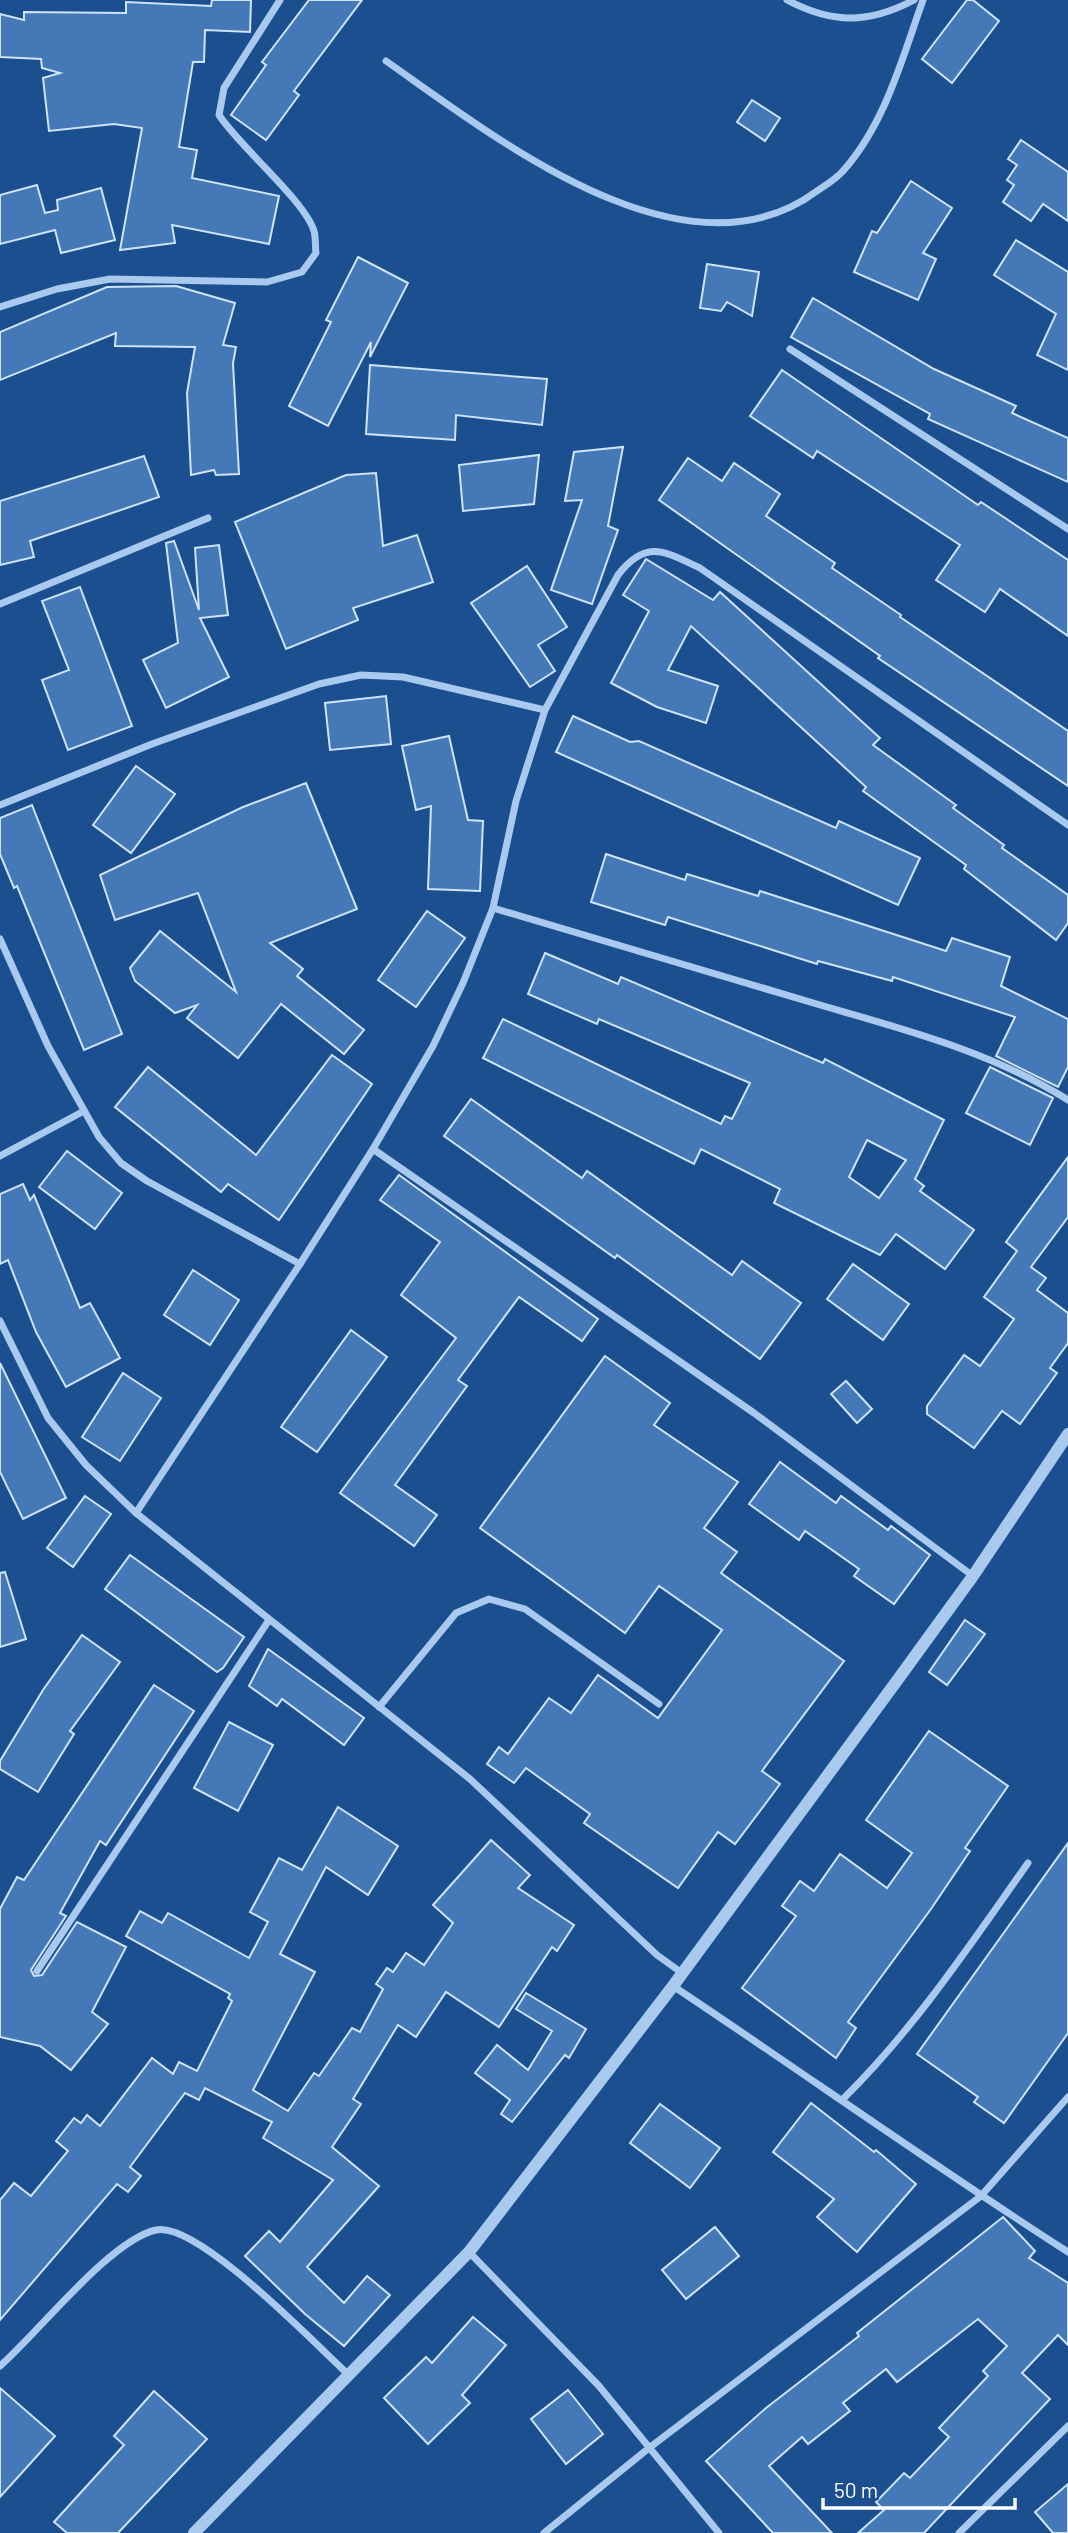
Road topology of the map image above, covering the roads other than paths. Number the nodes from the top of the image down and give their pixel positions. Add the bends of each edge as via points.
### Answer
1 (280, 0) edge
2 (787, 0) edge
3 (914, 0) edge
4 (923, 0) edge
5 (386, 61) dead end
6 (0, 307) edge
7 (790, 349) dead end
8 (208, 518) dead end
9 (1068, 529) edge
10 (0, 604) edge
11 (545, 710) junction
12 (0, 805) edge
13 (1068, 825) edge
14 (493, 908) junction
15 (0, 939) edge
16 (1068, 1100) edge
17 (84, 1111) junction
18 (373, 1149) junction
19 (0, 1156) edge
20 (300, 1264) junction
21 (0, 1321) edge
22 (1068, 1434) edge
23 (136, 1513) junction
24 (973, 1576) junction
25 (269, 1620) junction
26 (659, 1704) dead end
27 (379, 1707) junction
28 (1028, 1863) dead end
29 (37, 1971) dead end
30 (682, 1973) junction
31 (673, 1986) junction
32 (1068, 2097) edge
33 (843, 2099) junction
34 (981, 2196) junction
35 (469, 2252) junction
36 (1068, 2252) edge
37 (0, 2366) edge
38 (350, 2376) junction
39 (1068, 2426) edge
40 (649, 2448) junction
41 (194, 2533) edge
42 (544, 2533) edge
43 (719, 2533) edge
44 (959, 2533) edge

1 - 6 street via 224,88 219,116 314,230 316,253 302,272 267,282 110,279
2 - 3 street via 834,19 888,13
4 - 5 street via 886,106 842,172 804,200 765,219 707,224 617,203 523,156
7 - 9 street
8 - 10 street
11 - 12 street via 403,677 360,675 306,688
11 - 13 street via 618,575 631,559 647,550 671,554 700,568
11 - 14 street via 516,801
14 - 16 street via 915,1033 995,1060
14 - 18 street via 433,1046
15 - 17 street via 48,1046
17 - 19 street
17 - 20 street via 121,1163
18 - 20 street
18 - 24 street via 754,1413
20 - 23 street
21 - 23 street via 48,1418 86,1465
22 - 24 street
23 - 25 street
24 - 30 street
25 - 27 street
25 - 29 street
26 - 27 street via 524,1609 488,1600 456,1613
27 - 30 street via 470,1779 657,1955
28 - 33 street via 886,2057
30 - 31 street
31 - 33 street
31 - 35 street
32 - 34 street
33 - 34 street
34 - 36 street
34 - 40 street
35 - 38 street
35 - 40 street via 599,2386
37 - 38 street via 126,2244 158,2229 186,2234 215,2254
38 - 41 street
39 - 44 street
40 - 42 street
40 - 43 street

